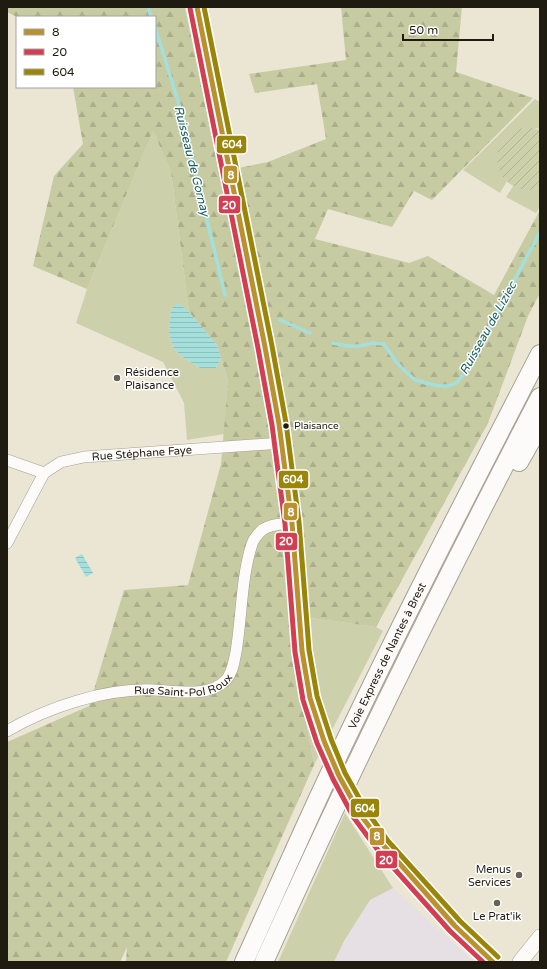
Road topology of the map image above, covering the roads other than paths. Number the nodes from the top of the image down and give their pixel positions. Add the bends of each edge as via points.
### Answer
1 (197, 7) edge
2 (540, 354) edge
3 (540, 397) edge
4 (540, 425) edge
5 (282, 443) junction
6 (7, 460) edge
7 (44, 473) junction
8 (490, 492) junction
9 (292, 524) junction
10 (7, 542) edge
11 (7, 731) edge
12 (540, 937) edge
13 (244, 962) edge
14 (264, 962) edge
15 (493, 962) edge
16 (520, 962) edge

1 - 5 main road
2 - 13 highway, Voie Express de Nantes à Brest via 378,674
3 - 8 highway, Voie Express de Nantes à Brest
4 - 8 highway via 509,479
5 - 7 street, Rue Stéphane Faye via 84,457 61,462
5 - 9 main road
6 - 7 street
7 - 10 street
8 - 14 highway, Voie Express de Nantes à Brest via 388,696
9 - 11 street, Rue Saint-Pol Roux via 276,524 263,529 252,542 233,669 227,679 217,687 199,692 150,690 112,693 43,712
9 - 15 main road, bridge via 302,651 310,698 339,776 360,814 382,845 456,926
12 - 16 main road

